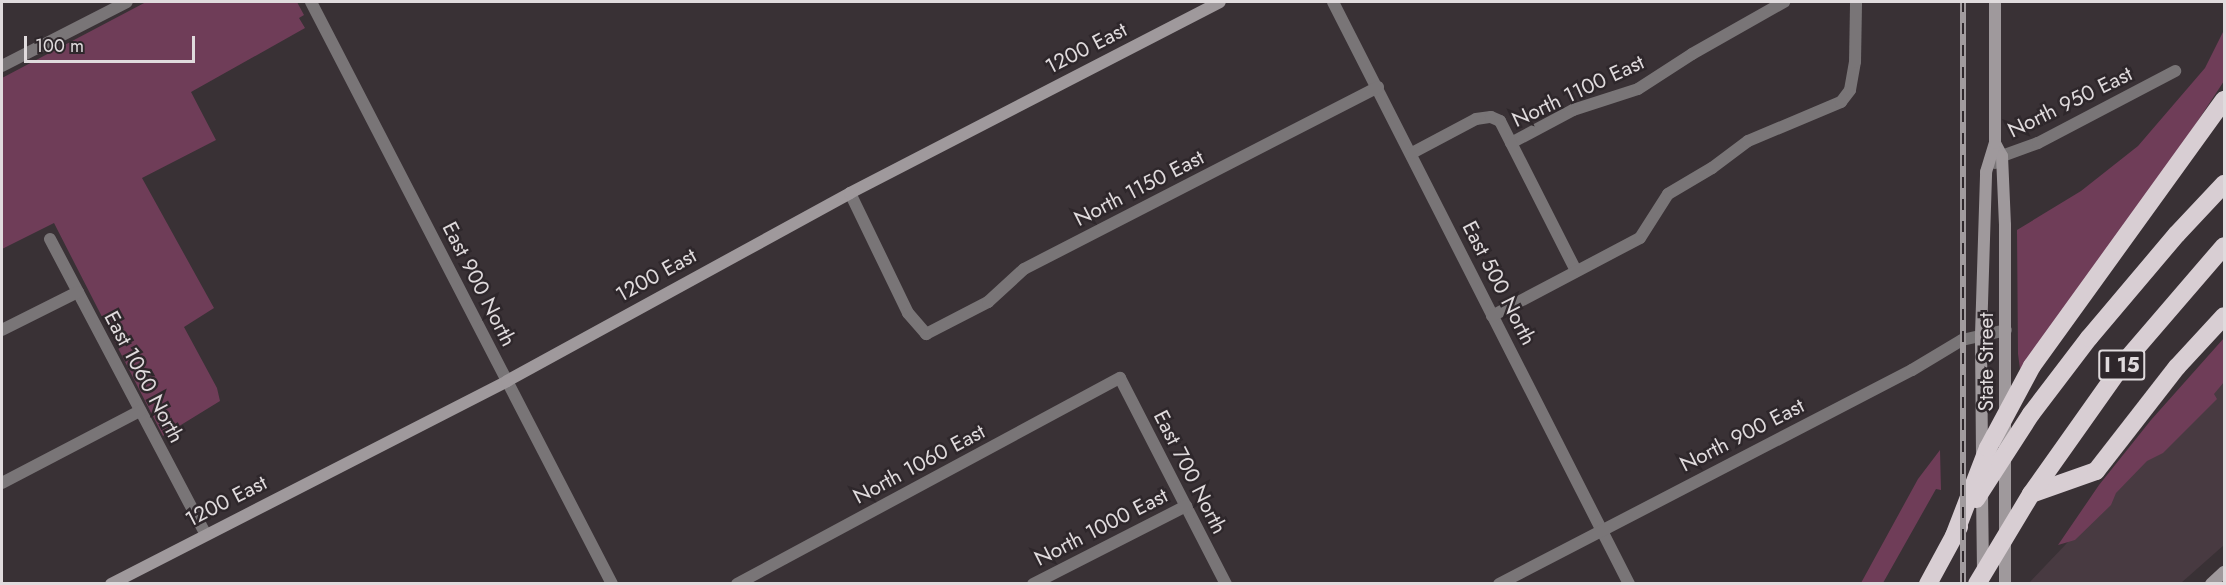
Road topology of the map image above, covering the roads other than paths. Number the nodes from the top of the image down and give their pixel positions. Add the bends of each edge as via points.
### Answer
1 (127, 2) edge
2 (311, 2) edge
3 (1220, 2) edge
4 (1333, 2) edge
5 (1784, 2) edge
6 (1856, 2) edge
7 (1995, 2) edge
8 (2, 66) edge
9 (2175, 71) dead end
10 (1378, 87) junction
11 (2224, 100) edge
12 (1511, 143) junction
13 (1995, 143) junction
14 (1412, 153) junction
15 (2002, 156) junction
16 (1986, 172) junction
17 (2224, 184) edge
18 (850, 193) junction
19 (50, 239) dead end
20 (2224, 246) edge
21 (1576, 271) junction
22 (78, 292) junction
23 (1492, 316) junction
24 (2224, 316) edge
25 (2, 330) edge
26 (2006, 330) junction
27 (1981, 338) junction
28 (1120, 378) joint
29 (507, 381) junction
30 (140, 411) junction
31 (2, 483) edge
32 (2031, 494) junction
33 (1186, 506) junction
34 (1602, 529) junction
35 (205, 533) junction
36 (1954, 536) junction
37 (2224, 572) edge
38 (1929, 580) edge
39 (1040, 582) edge
40 (115, 583) edge
41 (612, 584) edge
42 (737, 584) edge
43 (1226, 584) edge
44 (1499, 584) edge
45 (1629, 584) edge
46 (1977, 584) edge
47 (1983, 584) edge
48 (2005, 584) edge
49 (2211, 584) edge

1 - 8 street
2 - 29 street, East 900 North
3 - 18 main road, 1200 East
4 - 10 street, East 500 North
5 - 12 street, North 1100 East via 1638,89 1573,110
6 - 21 street via 1855,62 1850,90 1841,102 1748,141 1668,194 1640,238
7 - 13 main road, State Street
9 - 15 street, North 950 East via 2038,143
10 - 14 street, East 500 North
10 - 18 street, North 1150 East via 1024,269 988,302 926,334 908,313
11 - 36 highway via 2031,366 1988,448
12 - 14 street, North 1100 East via 1500,121 1491,117 1476,119
12 - 21 street
13 - 15 main road, State Street
13 - 16 main road, State Street
14 - 23 street, East 500 North
15 - 16 street, North 950 East
15 - 26 main road, State Street
16 - 27 main road, State Street
17 - 36 highway, I 15 via 2110,311 2031,414
18 - 29 main road, 1200 East
19 - 22 street, East 1060 North
20 - 32 highway, I 15 via 2126,360
21 - 23 street
22 - 25 street
22 - 30 street, East 1060 North
23 - 34 street, East 500 North
24 - 32 highway via 2177,367 2096,471
26 - 27 street, North 900 East
26 - 48 main road, State Street
27 - 34 street, North 900 East via 1962,340 1912,370
27 - 47 main road, State Street
28 - 33 street, East 700 North
28 - 42 street, North 1060 East
29 - 35 main road, 1200 East
29 - 41 street, East 900 North
30 - 31 street
30 - 35 street, East 1060 North
32 - 46 highway, I 15
33 - 39 street, North 1000 East
33 - 43 street, East 700 North
34 - 44 street, North 900 East
34 - 45 street, East 500 North
35 - 40 main road, 1200 East
36 - 38 highway, I 15
37 - 49 main road

